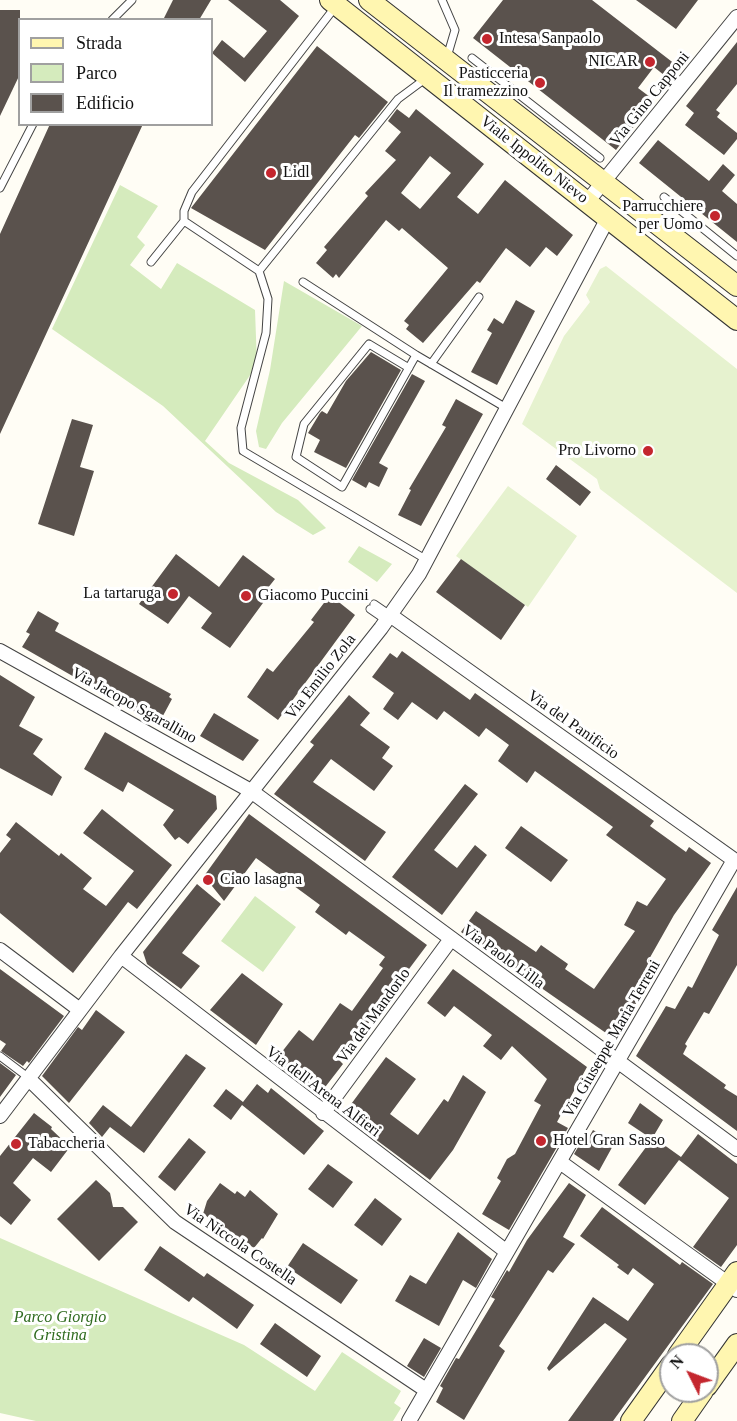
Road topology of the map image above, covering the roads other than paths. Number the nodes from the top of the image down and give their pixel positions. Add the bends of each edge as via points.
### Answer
1 (132, 0) edge
2 (369, 0) edge
3 (442, 0) edge
4 (333, 3) edge
5 (737, 17) edge
6 (114, 18) edge
7 (472, 58) dead end
8 (446, 60) junction
9 (429, 78) junction
10 (32, 126) edge
11 (600, 158) dead end
12 (604, 182) junction
13 (0, 188) edge
14 (664, 197) dead end
15 (587, 202) junction
16 (610, 216) junction
17 (184, 221) junction
18 (737, 256) edge
19 (151, 262) dead end
20 (259, 271) junction
21 (303, 282) dead end
22 (737, 286) edge
23 (479, 297) dead end
24 (737, 320) edge
25 (416, 355) junction
26 (431, 364) junction
27 (409, 368) junction
28 (508, 409) junction
29 (427, 560) junction
30 (372, 606) dead end
31 (388, 618) junction
32 (0, 651) edge
33 (251, 791) junction
34 (736, 861) edge
35 (451, 939) junction
36 (0, 950) edge
37 (121, 956) junction
38 (80, 1010) junction
39 (0, 1056) edge
40 (618, 1062) junction
41 (29, 1078) junction
42 (323, 1113) junction
43 (0, 1116) edge
44 (737, 1149) edge
45 (560, 1162) junction
46 (507, 1252) junction
47 (734, 1282) edge
48 (687, 1343) edge
49 (737, 1344) edge
50 (719, 1369) edge
51 (659, 1378) edge
52 (426, 1390) junction
53 (695, 1403) edge
54 (409, 1421) edge
55 (631, 1421) edge
56 (682, 1421) edge

1 - 6 lane
2 - 8 main road, Viale Ippolito Nievo
3 - 8 lane via 455,30
4 - 9 main road, Viale Ippolito Nievo
4 - 17 lane via 322,24 192,192
5 - 12 street, Via Gino Capponi
7 - 11 lane
8 - 12 main road, Viale Ippolito Nievo
9 - 15 main road, Viale Ippolito Nievo
9 - 20 lane via 398,99
10 - 13 lane
12 - 15 street, Via Gino Capponi
12 - 22 main road, Viale Ippolito Nievo
14 - 18 lane
15 - 16 main road, Viale Ippolito Nievo
16 - 24 main road, Viale Ippolito Nievo
16 - 28 street, Via Emilio Zola
17 - 19 lane
17 - 20 lane
20 - 29 lane via 268,299 266,333 241,428 243,451
21 - 25 lane
23 - 26 lane
25 - 26 lane
25 - 27 lane
26 - 28 lane
27 - 27 lane via 342,487 296,457 304,424 369,344
28 - 29 street, Via Emilio Zola
29 - 31 street, Via Emilio Zola
30 - 31 lane
31 - 33 street, Via Emilio Zola
31 - 34 street, Via del Panificio
32 - 33 street, Via Jacopo Sgarallino
33 - 35 street, Via Paolo Lilla
33 - 37 street, Via Emilio Zola
34 - 40 street, Via Giuseppe Maria Terreni
35 - 40 street, Via Paolo Lilla
35 - 42 street, Via del Mandorlo
36 - 38 street
37 - 38 street, Via Emilio Zola
37 - 42 street, Via dell'Arena Alfieri
38 - 41 street, Via Emilio Zola
39 - 41 lane
40 - 44 street, Via Paolo Lilla
40 - 45 street, Via Giuseppe Maria Terreni
41 - 43 street, Via Emilio Zola
41 - 52 street, Via Niccola Costella via 175,1222
42 - 46 street, Via dell'Arena Alfieri
45 - 46 street, Via Giuseppe Maria Terreni
45 - 47 street
46 - 52 street, Via Giuseppe Maria Terreni
47 - 48 main road
49 - 50 main road
51 - 55 main road
52 - 54 street, Via Giuseppe Maria Terreni
53 - 56 main road

